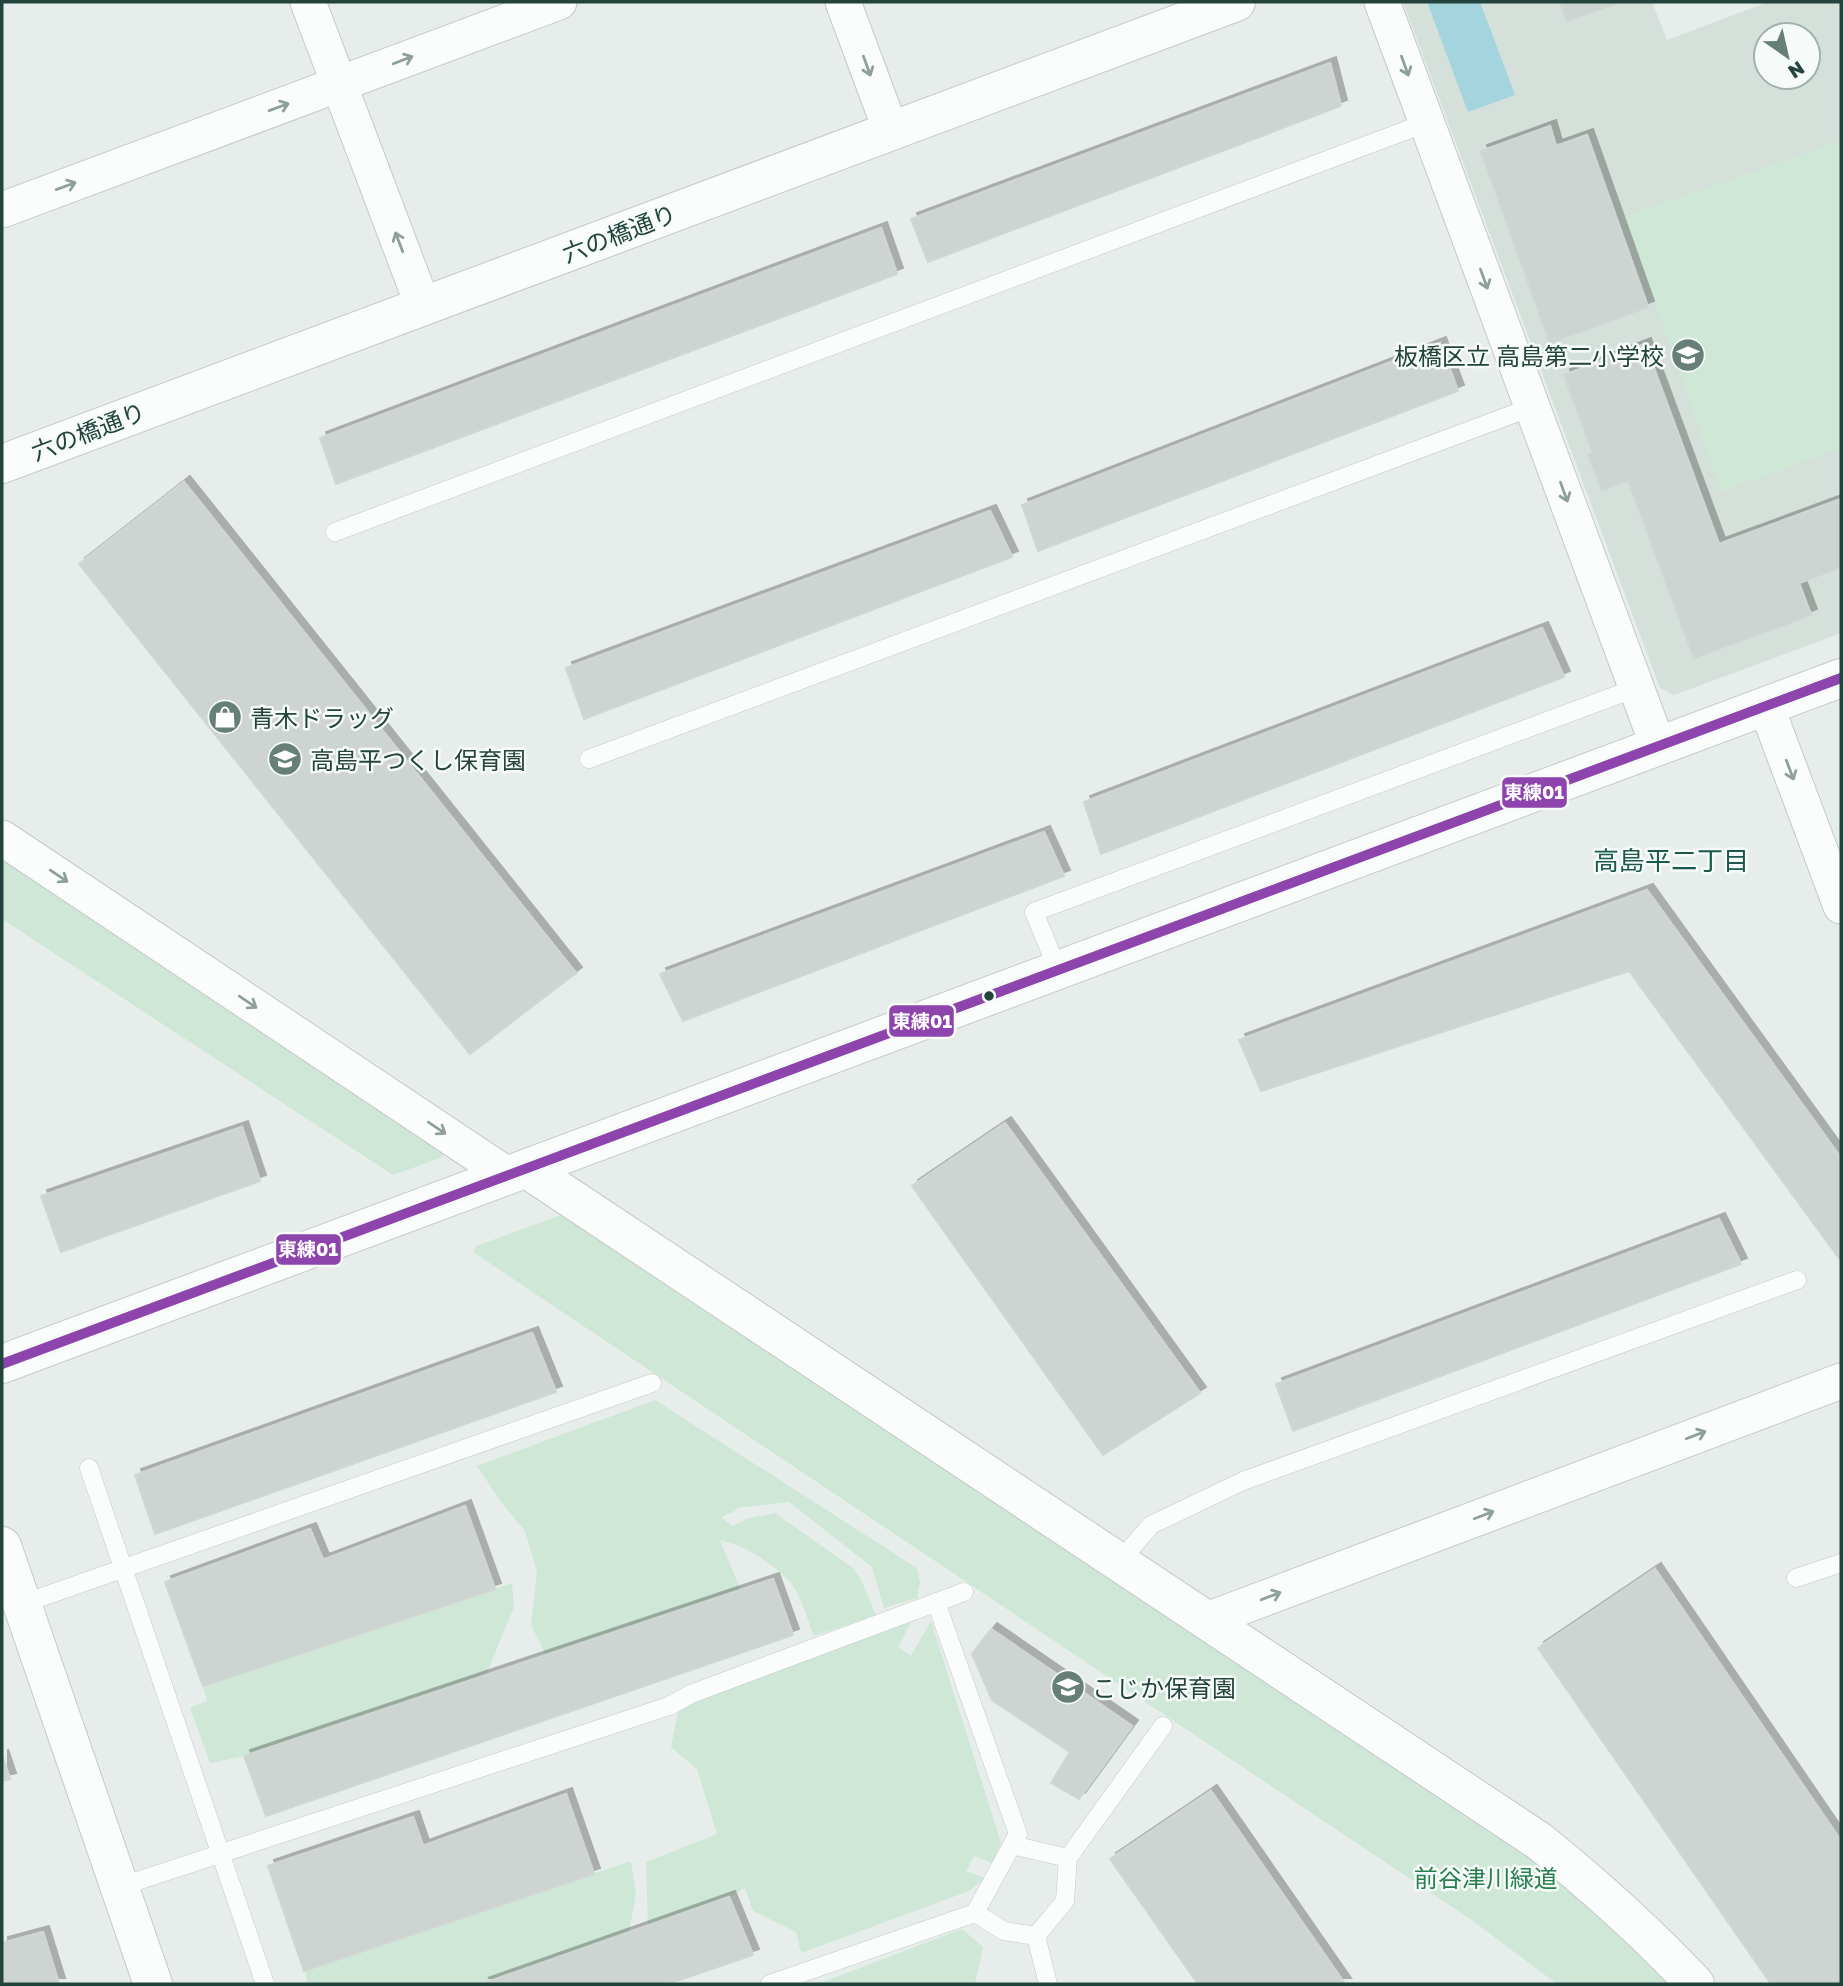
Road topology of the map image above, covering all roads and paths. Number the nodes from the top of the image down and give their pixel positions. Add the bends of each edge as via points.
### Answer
1 (309, 2) edge
2 (559, 2) edge
3 (843, 2) edge
4 (1237, 2) edge
5 (1382, 2) edge
6 (339, 85) junction
7 (1426, 122) junction
8 (891, 131) junction
9 (2, 210) edge
10 (423, 306) junction
11 (1532, 407) junction
12 (2, 464) edge
13 (335, 532) dead end
14 (1841, 678) edge
15 (1636, 688) junction
16 (1766, 706) junction
17 (1658, 746) junction
18 (589, 759) dead end
19 (2, 838) edge
20 (1841, 906) edge
21 (1058, 971) junction
22 (518, 1172) junction
23 (1797, 1280) dead end
24 (2, 1364) edge
25 (1841, 1381) edge
26 (652, 1383) dead end
27 (89, 1468) dead end
28 (2, 1546) edge
29 (1119, 1562) junction
30 (1841, 1563) edge
31 (123, 1568) junction
32 (1796, 1578) dead end
33 (964, 1592) dead end
34 (936, 1602) junction
35 (22, 1604) junction
36 (1207, 1620) junction
37 (1163, 1726) dead end
38 (1012, 1844) junction
39 (220, 1854) junction
40 (1068, 1858) junction
41 (119, 1887) junction
42 (975, 1913) junction
43 (1036, 1936) junction
44 (153, 1984) edge
45 (265, 1984) edge
46 (770, 1984) edge
47 (1048, 1984) edge
48 (1695, 1984) edge

1 - 6 street
6 -> 2 street
3 -> 8 street
4 - 8 street, 六の橋通り
5 -> 7 street
9 -> 6 street
10 -> 6 street
7 -> 11 street
7 - 13 lane
8 - 10 street, 六の橋通り
10 - 12 street, 六の橋通り
11 -> 15 street
11 - 18 lane
14 - 16 street
15 - 17 street
15 - 21 lane via 1034,912
16 - 17 street
16 -> 20 street
17 - 21 street
19 -> 22 street
21 - 22 street
22 - 24 street
22 - 29 street
23 - 29 lane via 1243,1481 1151,1525
36 -> 25 street
26 - 31 lane
27 - 31 lane
28 - 35 street
29 - 36 street
30 - 32 lane
31 - 35 lane
31 - 39 lane
33 - 34 lane
34 - 38 lane via 1018,1834
34 - 39 lane via 691,1694 670,1706
35 - 41 street
36 - 48 street via 1539,1841 1595,1886
37 - 40 lane
38 - 40 lane
38 - 42 lane
39 - 41 lane
39 - 45 lane
40 - 43 lane via 1065,1901
41 - 44 street
42 - 43 lane via 1004,1931
42 - 46 lane
43 - 47 lane

